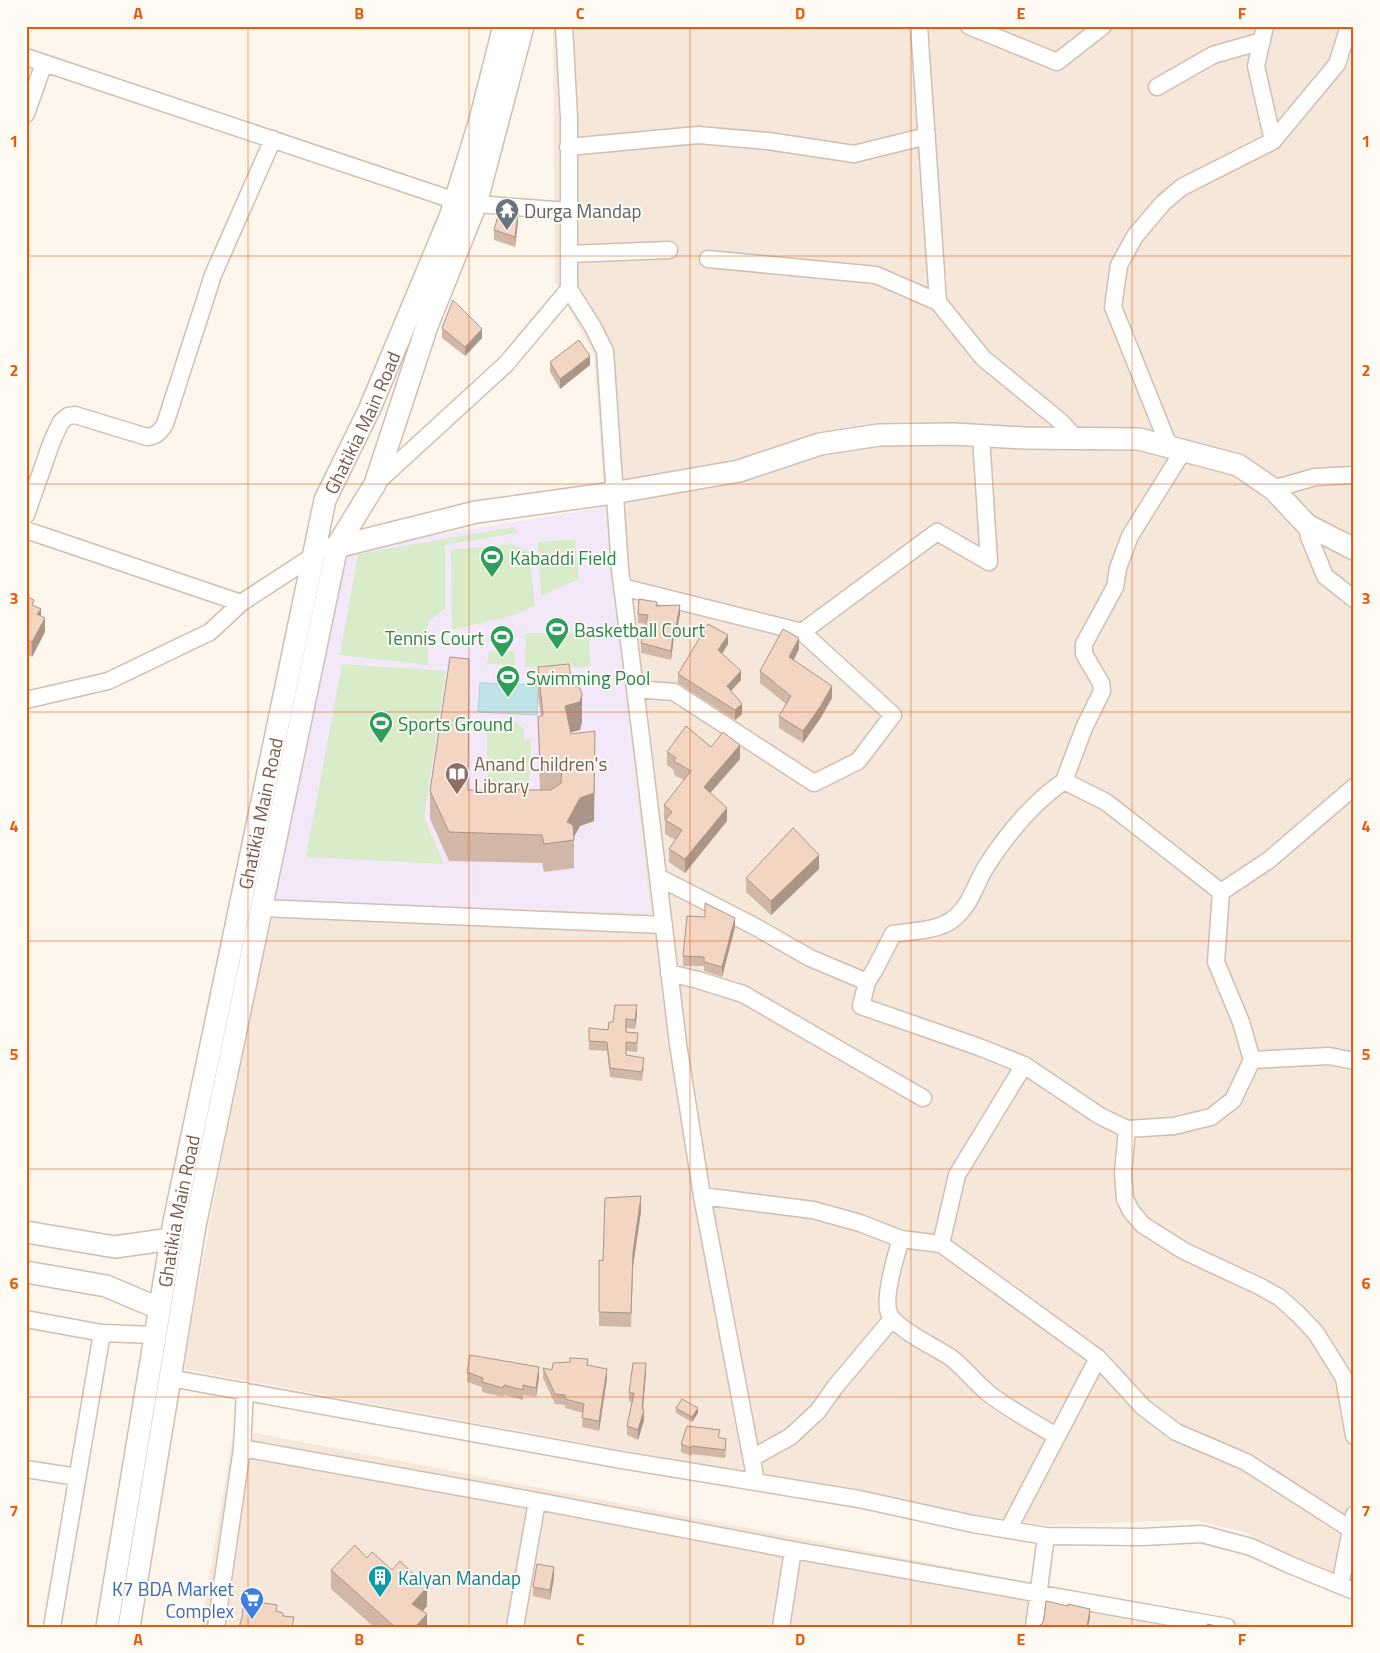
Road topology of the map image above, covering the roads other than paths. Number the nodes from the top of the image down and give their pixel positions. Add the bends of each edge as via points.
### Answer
1 (504, 26) edge
2 (523, 26) edge
3 (564, 26) edge
4 (918, 26) edge
5 (969, 26) edge
6 (1103, 26) edge
7 (1349, 26) edge
8 (1263, 34) edge
9 (26, 57) edge
10 (44, 63) junction
11 (1158, 86) dead end
12 (26, 114) edge
13 (926, 136) junction
14 (273, 139) junction
15 (1273, 141) junction
16 (568, 147) junction
17 (456, 200) junction
18 (476, 204) junction
19 (569, 211) junction
20 (669, 250) dead end
21 (569, 254) junction
22 (708, 259) dead end
23 (569, 289) junction
24 (938, 302) junction
25 (981, 436) junction
26 (1075, 437) junction
27 (1176, 448) junction
28 (1354, 475) edge
29 (375, 484) junction
30 (1273, 489) junction
31 (613, 493) junction
32 (26, 514) edge
33 (1307, 525) junction
34 (26, 530) edge
35 (337, 546) junction
36 (1354, 548) edge
37 (313, 556) junction
38 (622, 587) junction
39 (1354, 599) edge
40 (241, 603) junction
41 (802, 632) junction
42 (635, 689) junction
43 (26, 700) edge
44 (1064, 780) junction
45 (1354, 787) edge
46 (658, 877) junction
47 (1221, 892) junction
48 (261, 908) junction
49 (664, 925) junction
50 (669, 974) junction
51 (867, 982) junction
52 (1252, 1060) junction
53 (1354, 1061) edge
54 (1024, 1065) junction
55 (200, 1098) junction
56 (924, 1098) dead end
57 (221, 1102) junction
58 (1127, 1129) junction
59 (702, 1196) junction
60 (26, 1232) edge
61 (171, 1239) junction
62 (901, 1239) junction
63 (941, 1244) junction
64 (26, 1272) edge
65 (158, 1308) junction
66 (26, 1319) edge
67 (892, 1319) junction
68 (102, 1333) junction
69 (155, 1335) junction
70 (1098, 1358) junction
71 (170, 1378) junction
72 (245, 1391) junction
73 (1056, 1436) junction
74 (1354, 1436) edge
75 (242, 1448) junction
76 (752, 1458) junction
77 (26, 1469) edge
78 (77, 1476) junction
79 (756, 1482) junction
80 (537, 1501) junction
81 (1353, 1523) edge
82 (1008, 1530) junction
83 (122, 1535) junction
84 (1046, 1536) junction
85 (144, 1537) junction
86 (793, 1550) junction
87 (1347, 1588) edge
88 (1040, 1594) junction
89 (52, 1627) edge
90 (107, 1627) edge
91 (129, 1627) edge
92 (216, 1627) edge
93 (515, 1627) edge
94 (782, 1627) edge
95 (1034, 1627) edge
96 (1227, 1627) edge

1 - 17 street, Ghatikia Main Road
2 - 18 street, Ghatikia Main Road
3 - 16 street
4 - 13 street
5 - 6 street via 1057,62
7 - 15 street via 1337,64
8 - 11 street via 1213,55
8 - 15 street via 1256,66
9 - 10 street
10 - 12 street
10 - 14 street
13 - 16 street via 854,154 768,141 698,135
13 - 24 street
14 - 17 street
14 - 32 street via 213,275 165,424 154,436 147,437 75,415 68,416 61,422 52,441
15 - 27 street via 1182,188 1163,202 1136,236 1119,265 1113,307
16 - 19 street
17 - 18 street
17 - 37 street, Ghatikia Main Road via 370,408 325,500
18 - 19 street
18 - 29 street, Ghatikia Main Road via 427,326
19 - 21 street
20 - 21 street
21 - 23 street
22 - 24 street via 876,275
23 - 29 street via 506,364
23 - 31 street via 605,351
24 - 26 street via 983,358
25 - 26 street
25 - 31 street via 879,435 820,444 739,471
25 - 41 street via 989,562 937,532
26 - 27 street via 1138,439
27 - 30 street via 1238,465
27 - 44 street via 1130,536 1115,586 1084,644 1084,654 1102,683 1102,691
28 - 30 street via 1315,477
29 - 35 street, Ghatikia Main Road
30 - 33 street
31 - 35 street via 476,512
31 - 38 street
33 - 36 street
33 - 39 street via 1325,576
34 - 40 street
35 - 37 street
35 - 48 street, Ghatikia Main Road
37 - 40 street
37 - 55 street, Ghatikia Main Road
38 - 41 street
38 - 42 street
40 - 43 street via 210,632 108,682
41 - 42 street via 893,715 858,760 814,783 674,692
42 - 46 street
44 - 47 street via 1106,802
44 - 51 street via 1046,793 1010,834 986,866 966,908 951,921 893,934
45 - 47 street via 1270,860
46 - 49 street
46 - 51 street via 810,958
47 - 52 street via 1216,962 1241,1022
48 - 49 street
48 - 57 street, Ghatikia Main Road
49 - 50 street
50 - 56 street via 743,994
50 - 59 street
51 - 54 street via 861,1006
52 - 53 street via 1329,1056
52 - 58 street via 1234,1100 1211,1117 1174,1126
54 - 58 street via 1100,1116
54 - 63 street via 957,1175
55 - 57 street
55 - 61 street, Ghatikia Main Road
57 - 71 street, Ghatikia Main Road via 195,1226
58 - 74 street via 1123,1173 1125,1198 1131,1212 1143,1226 1184,1251 1279,1297 1298,1314 1316,1333 1344,1378
59 - 62 street via 813,1210
59 - 76 street
60 - 61 street via 115,1247
61 - 65 street, Ghatikia Main Road
62 - 63 street
62 - 67 street via 891,1272 888,1312
63 - 70 street
64 - 65 street via 106,1286
65 - 69 street, Ghatikia Main Road
66 - 68 street
67 - 73 street via 951,1358 992,1396
67 - 76 street via 818,1411 790,1437
68 - 69 street
68 - 78 street
69 - 83 street, Ghatikia Main Road
70 - 73 street
70 - 81 street via 1143,1408 1176,1432 1246,1462
71 - 72 street
71 - 85 street, Ghatikia Main Road
72 - 75 street
72 - 79 street
73 - 82 street
75 - 80 street
75 - 92 street
76 - 79 street
77 - 78 street
78 - 89 street
79 - 82 street via 859,1499
80 - 86 street
80 - 93 street
81 - 87 street
82 - 84 street
83 - 85 street
83 - 90 street, Ghatikia Main Road
84 - 87 street via 1202,1534 1251,1547
84 - 88 street
85 - 91 street, Ghatikia Main Road
86 - 88 street
86 - 94 street
88 - 95 street
88 - 96 street

